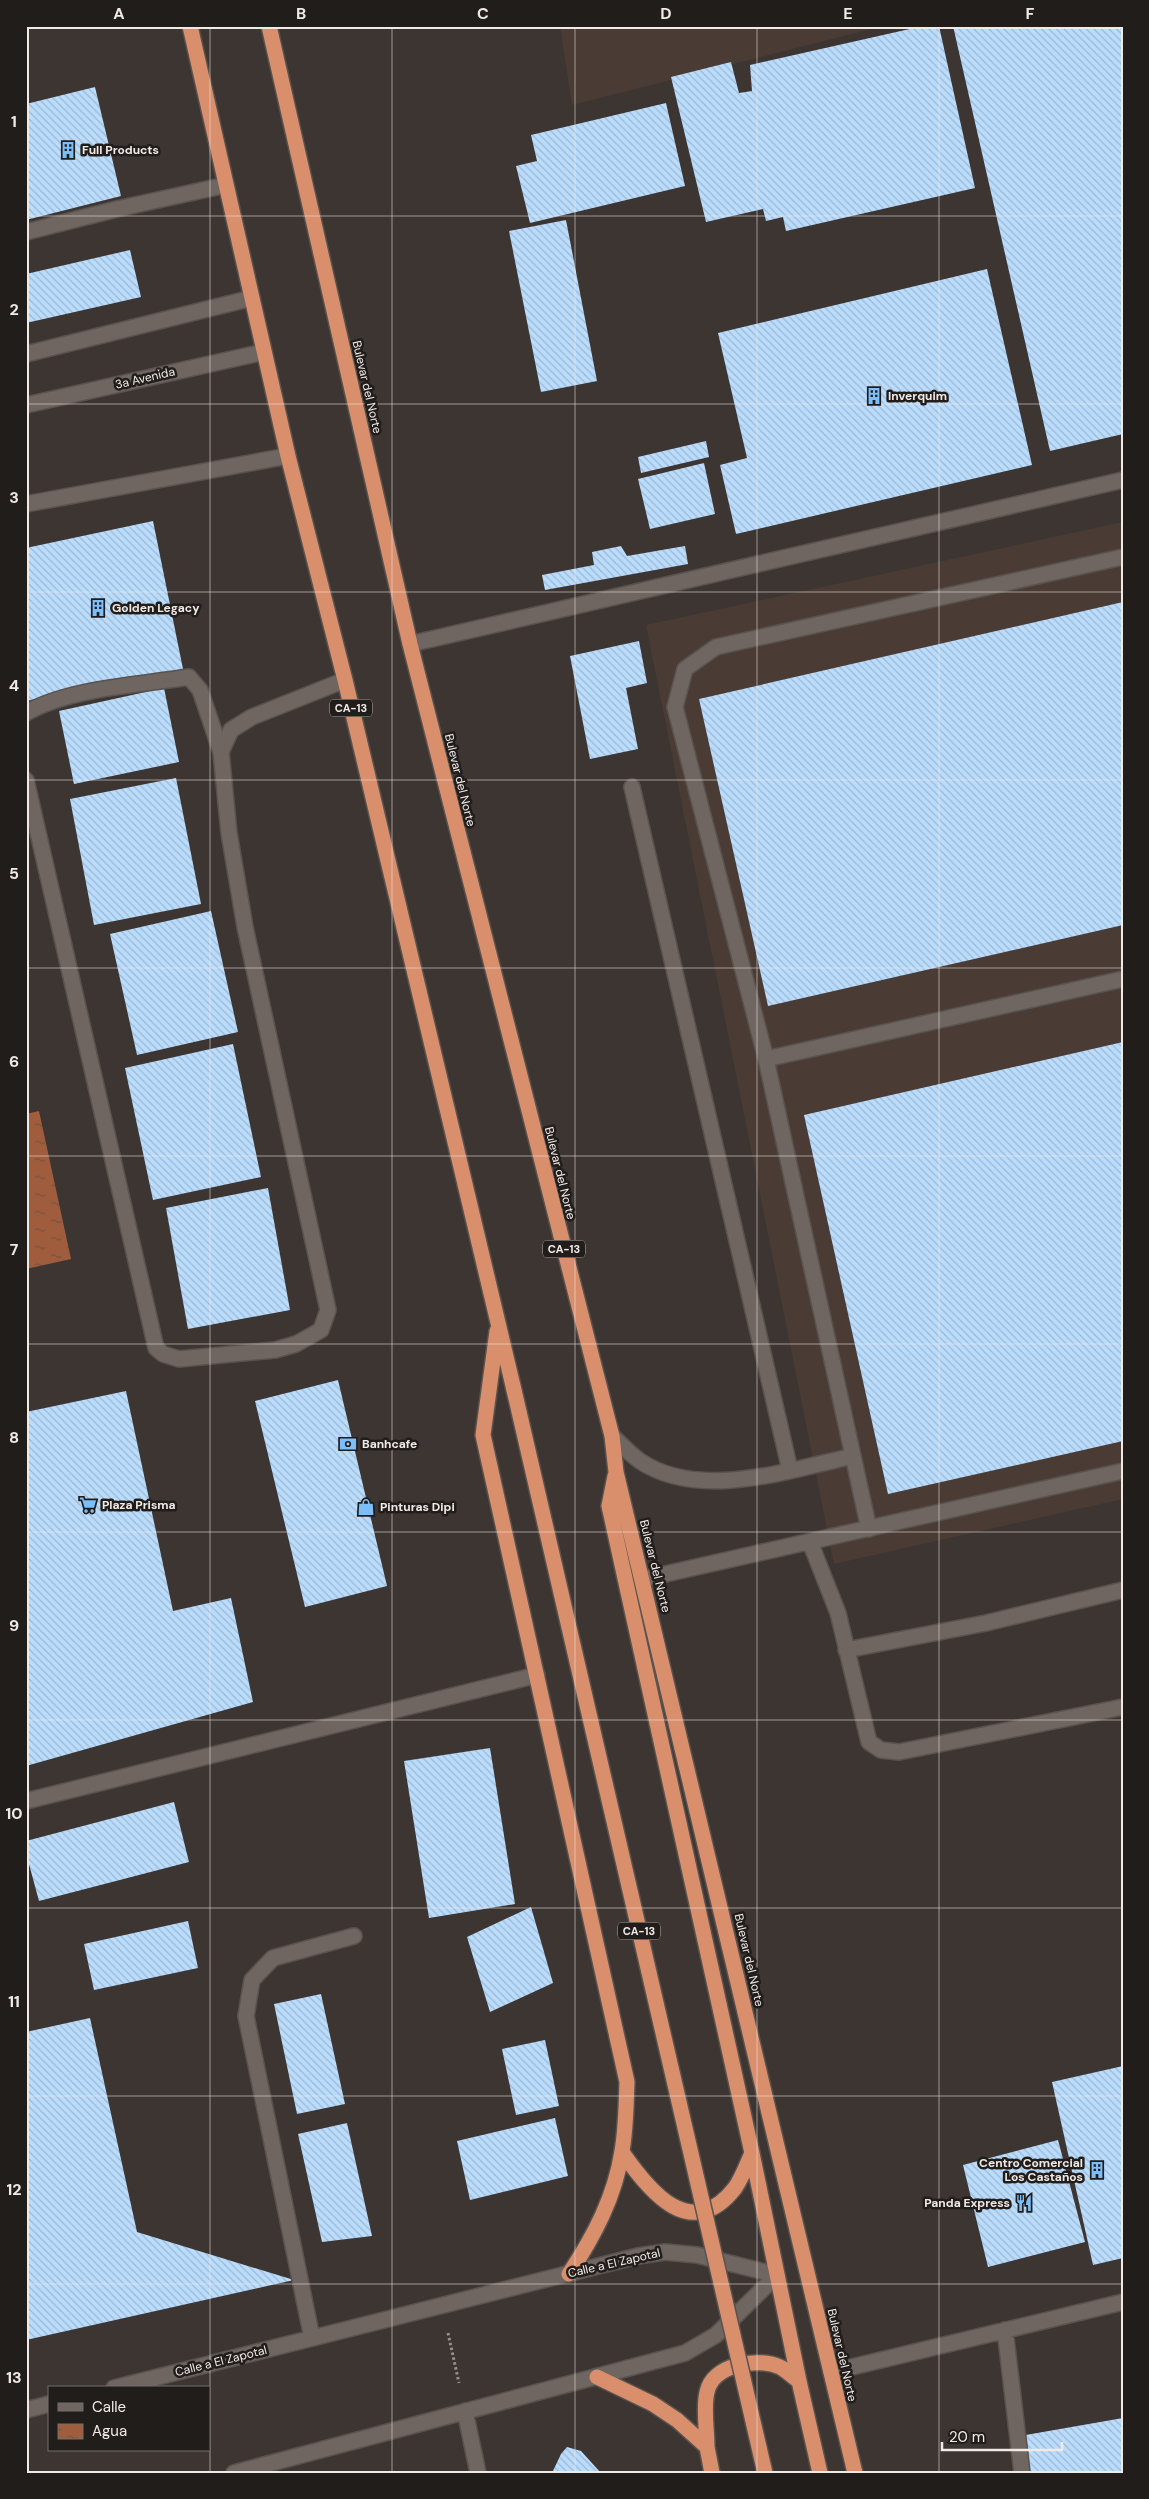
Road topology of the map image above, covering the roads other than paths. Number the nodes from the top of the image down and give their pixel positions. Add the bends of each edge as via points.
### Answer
1 (190, 26) edge
2 (269, 26) edge
3 (226, 185) junction
4 (26, 232) edge
5 (252, 298) junction
6 (264, 352) junction
7 (26, 354) edge
8 (26, 405) edge
9 (288, 456) junction
10 (1123, 480) edge
11 (26, 504) edge
12 (1123, 557) edge
13 (410, 644) junction
14 (344, 680) junction
15 (26, 713) edge
16 (221, 752) junction
17 (26, 780) edge
18 (632, 787) dead end
19 (1123, 979) edge
20 (766, 1059) junction
21 (498, 1320) junction
22 (612, 1436) junction
23 (853, 1456) junction
24 (790, 1470) junction
25 (1123, 1471) edge
26 (616, 1472) junction
27 (869, 1529) junction
28 (810, 1542) junction
29 (643, 1579) junction
30 (1123, 1590) edge
31 (846, 1650) junction
32 (537, 1675) junction
33 (1123, 1707) edge
34 (26, 1801) edge
35 (354, 1936) dead end
36 (622, 2152) junction
37 (752, 2153) junction
38 (569, 2274) junction
39 (777, 2275) junction
40 (1123, 2302) edge
41 (1005, 2330) junction
42 (312, 2338) junction
43 (831, 2372) junction
44 (597, 2377) junction
45 (799, 2381) junction
46 (122, 2386) edge
47 (48, 2404) edge
48 (26, 2410) edge
49 (465, 2412) junction
50 (707, 2447) junction
51 (234, 2473) edge
52 (478, 2473) edge
53 (712, 2473) edge
54 (765, 2473) edge
55 (820, 2473) edge
56 (855, 2473) edge
57 (1022, 2473) edge

1 - 3 highway, CA-13
2 - 13 highway, Bulevar del Norte / CA-13
3 - 4 street
3 - 5 highway, CA-13
5 - 6 highway, CA-13
5 - 7 street
6 - 8 street, 3a Avenida
6 - 9 highway, CA-13
9 - 11 street
9 - 14 highway, CA-13
10 - 13 street
12 - 20 street via 716,647 685,669 675,707
13 - 22 highway, Bulevar del Norte / CA-13
14 - 16 street via 252,717 231,730
14 - 21 highway, CA-13
15 - 16 street via 72,696 189,677 200,690
16 - 17 street via 229,833 245,927 328,1310 321,1330 296,1344 275,1350 179,1360 156,1348
18 - 24 street
19 - 20 street
20 - 23 street
21 - 32 highway via 483,1435
21 - 54 highway, CA-13, bridge
22 - 24 street via 640,1461 664,1472 700,1481 754,1478
22 - 26 highway, Bulevar del Norte / CA-13
23 - 24 street
23 - 27 street
25 - 27 street
26 - 29 highway, Bulevar del Norte / CA-13
26 - 37 highway via 609,1506
27 - 28 street
28 - 29 street
28 - 31 street via 838,1613
29 - 43 highway, Bulevar del Norte / CA-13
30 - 31 street via 986,1623
31 - 33 street via 869,1742 881,1750 899,1752
32 - 34 street
32 - 36 highway via 627,2082
35 - 42 street via 273,1958 252,1980 246,2016
36 - 37 highway via 643,2183 662,2201 682,2212 703,2212 720,2203 736,2186
36 - 38 highway via 608,2204 593,2237
37 - 39 highway
38 - 39 street, Calle a El Zapotal via 666,2252 696,2255
38 - 42 street, Calle a El Zapotal
39 - 44 street via 716,2335 684,2353
39 - 45 highway
40 - 41 street
41 - 43 street
41 - 57 street
42 - 46 street, Calle a El Zapotal
43 - 56 highway, Bulevar del Norte / CA-13
44 - 49 street
44 - 50 highway via 653,2404
45 - 50 highway via 780,2367 756,2362 733,2367 717,2375 707,2391
45 - 55 highway
47 - 48 street
49 - 51 street
49 - 52 street
50 - 53 highway

